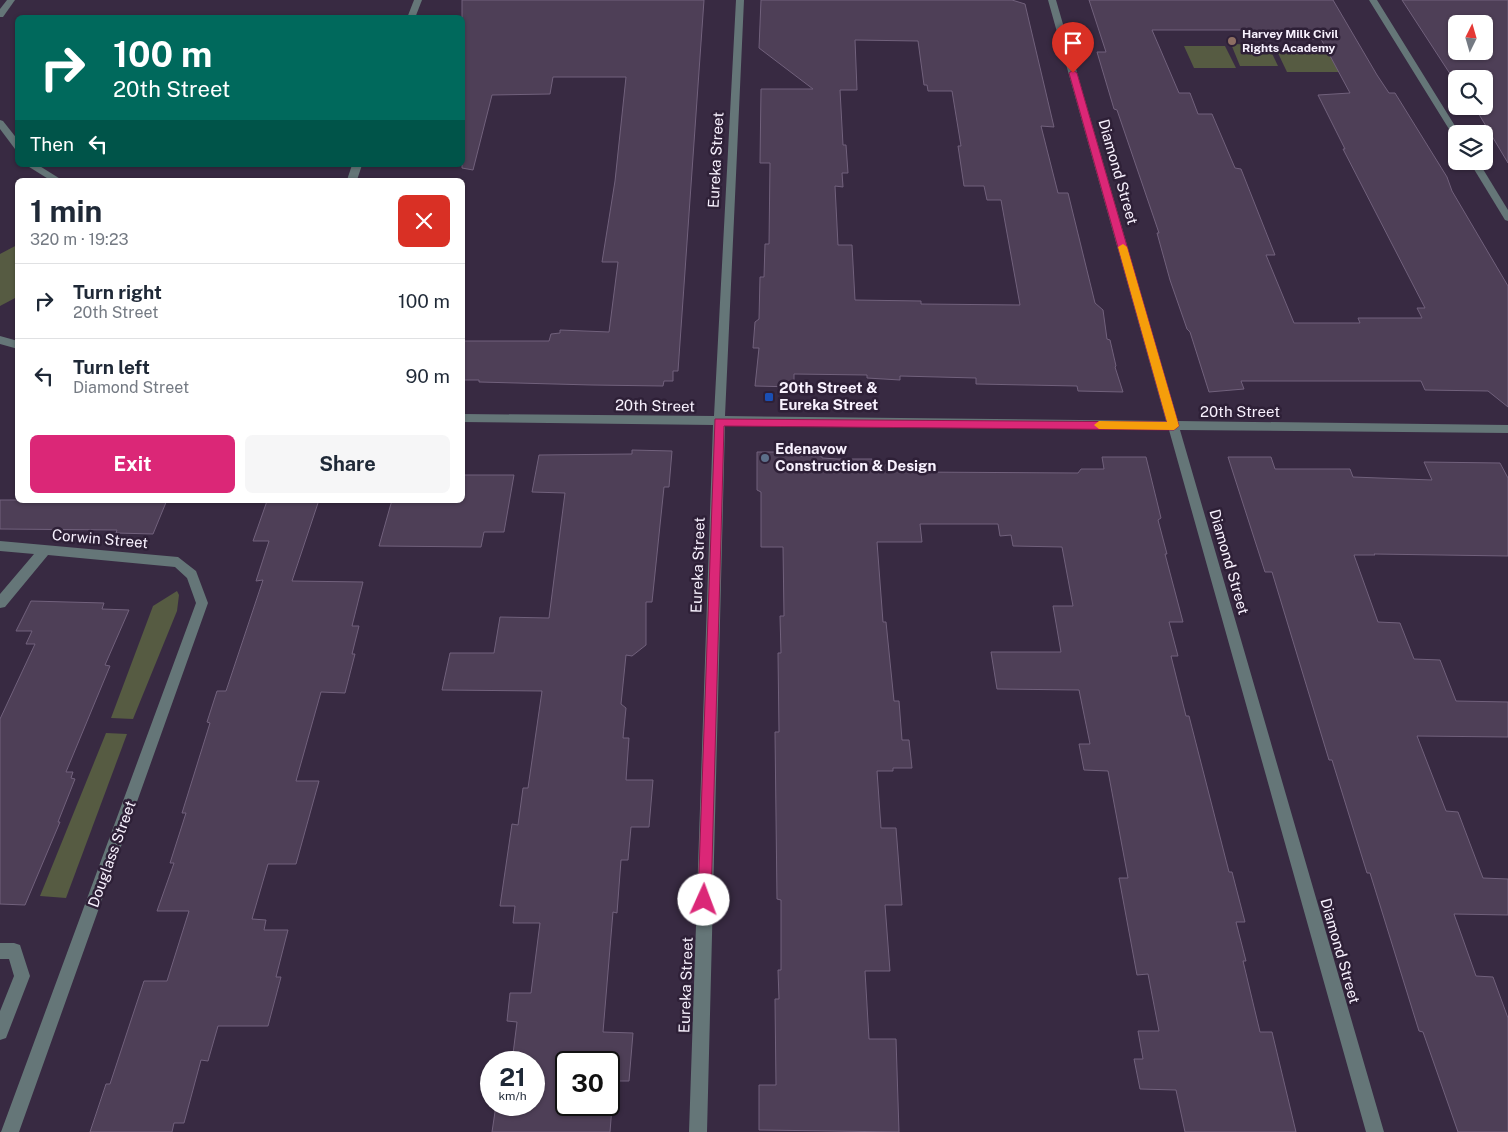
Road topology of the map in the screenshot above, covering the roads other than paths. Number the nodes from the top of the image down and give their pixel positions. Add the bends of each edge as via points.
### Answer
1 (11, 0) edge
2 (418, 0) edge
3 (740, 0) edge
4 (1052, 0) edge
5 (1373, 0) edge
6 (0, 14) edge
7 (412, 15) edge
8 (0, 123) edge
9 (1450, 125) edge
10 (15, 143) edge
11 (34, 167) edge
12 (1479, 170) edge
13 (54, 178) edge
14 (1508, 218) edge
15 (0, 340) edge
16 (15, 344) edge
17 (465, 418) edge
18 (719, 422) junction
19 (1174, 426) junction
20 (1508, 429) edge
21 (0, 546) edge
22 (44, 551) junction
23 (192, 575) joint
24 (0, 603) edge
25 (0, 951) edge
26 (0, 1032) edge
27 (10, 1132) edge
28 (698, 1132) edge
29 (1375, 1132) edge

1 - 6 street
2 - 7 street
3 - 18 street, Eureka Street
4 - 19 street, Diamond Street
5 - 9 street
8 - 10 street
11 - 13 street
12 - 14 street
15 - 16 street
17 - 18 street, 20th Street
18 - 19 street, 20th Street
18 - 28 street, Eureka Street
19 - 20 street, 20th Street
19 - 29 street, Diamond Street
21 - 22 street, Corwin Street
22 - 23 street, Corwin Street via 178,562
22 - 24 street
23 - 27 street, Douglass Street via 202,603
25 - 26 street via 14,951 22,976

